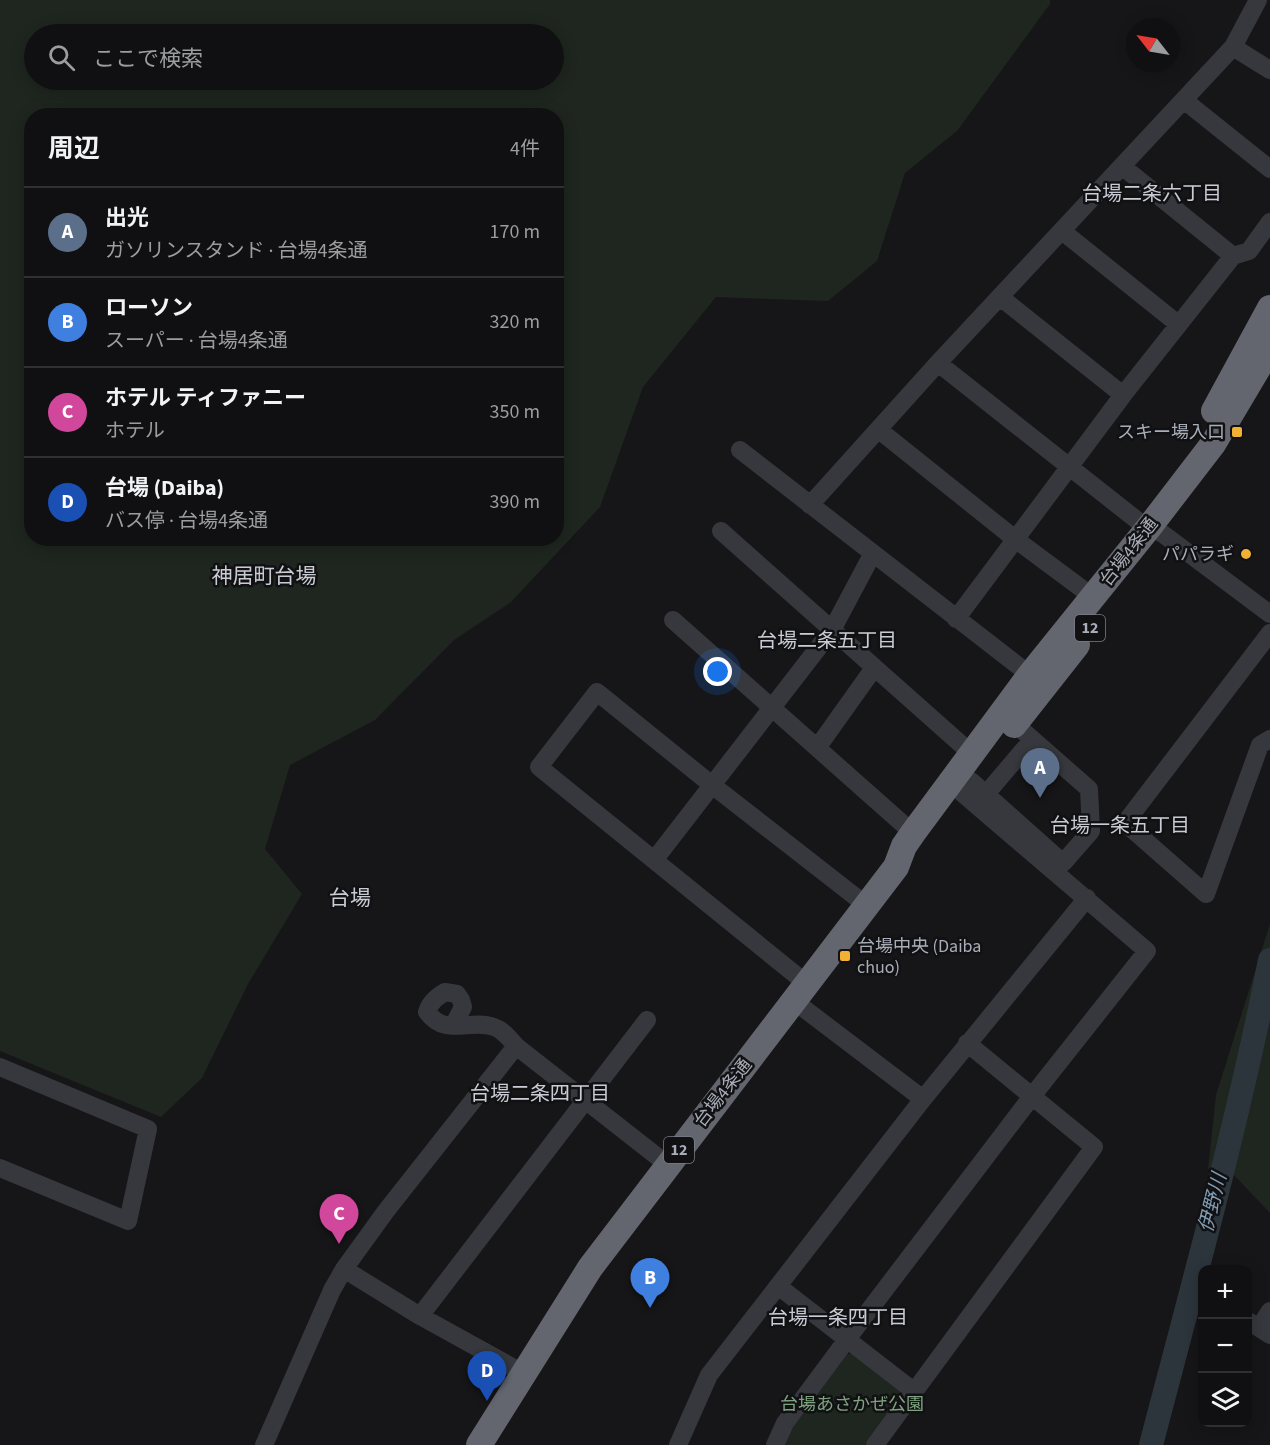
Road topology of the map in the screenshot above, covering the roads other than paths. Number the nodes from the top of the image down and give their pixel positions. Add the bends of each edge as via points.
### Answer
1 (1258, 0) edge
2 (1233, 47) junction
3 (1270, 70) edge
4 (1185, 101) junction
5 (1123, 167) junction
6 (1270, 170) edge
7 (1270, 222) edge
8 (1062, 231) junction
9 (1233, 256) junction
10 (1000, 297) junction
11 (1269, 314) edge
12 (1178, 324) junction
13 (1270, 348) edge
14 (938, 363) junction
15 (1270, 378) edge
16 (1123, 395) junction
17 (879, 429) junction
18 (740, 450) dead end
19 (1071, 468) junction
20 (810, 505) junction
21 (1151, 527) junction
22 (721, 531) dead end
23 (1015, 539) junction
24 (873, 554) junction
25 (1084, 591) junction
26 (1270, 614) edge
27 (957, 619) junction
28 (673, 620) dead end
29 (831, 630) junction
30 (1270, 633) edge
31 (874, 668) junction
32 (1030, 675) junction
33 (772, 709) junction
34 (1024, 732) junction
35 (1270, 739) edge
36 (817, 748) junction
37 (972, 754) junction
38 (712, 785) junction
39 (973, 789) junction
40 (913, 832) junction
41 (655, 859) junction
42 (896, 867) junction
43 (1087, 898) junction
44 (866, 905) junction
45 (800, 992) junction
46 (648, 1020) dead end
47 (453, 1026) dead end
48 (967, 1043) junction
49 (516, 1046) junction
50 (0, 1067) edge
51 (1033, 1095) junction
52 (923, 1099) junction
53 (585, 1101) junction
54 (668, 1165) junction
55 (0, 1168) edge
56 (344, 1269) junction
57 (778, 1286) junction
58 (1270, 1311) edge
59 (420, 1316) junction
60 (1259, 1328) edge
61 (848, 1338) junction
62 (523, 1374) junction
63 (915, 1392) junction
64 (264, 1445) edge
65 (479, 1445) edge
66 (678, 1445) edge
67 (775, 1445) edge
68 (875, 1445) edge

1 - 2 street
2 - 3 street
2 - 4 street
4 - 5 street
4 - 6 street
5 - 8 street
5 - 9 street
7 - 9 street via 1249,251
8 - 10 street
8 - 12 street
9 - 12 street
10 - 14 street
10 - 16 street
11 - 21 highway, 12
12 - 16 street
13 - 21 highway, 台場4条通 / 12 via 1213,444
14 - 17 street
14 - 19 street
15 - 21 highway, 台場4条通 / 12 via 1218,461
16 - 19 street
17 - 20 street
17 - 23 street
18 - 20 street
19 - 21 street
19 - 23 street
20 - 24 street
21 - 25 highway, 12
21 - 26 street
21 - 32 highway, 台場4条通 / 12
21 - 34 highway, 台場4条通 / 12
22 - 29 street
23 - 25 street
23 - 27 street
24 - 27 street
24 - 29 street
25 - 32 highway, 12
27 - 32 street
28 - 33 street
29 - 31 street
29 - 33 street
30 - 35 street via 1125,823 1206,894 1260,745
31 - 36 street
31 - 37 street
32 - 37 highway, 台場4条通 / 12
33 - 36 street
33 - 38 street
34 - 39 highway, 台場4条通 / 12
34 - 39 street via 1089,789 1091,831 1063,863
36 - 40 street
37 - 40 highway, 台場4条通 / 12
38 - 41 street
38 - 41 street via 597,692 539,767
38 - 44 street
39 - 42 highway, 台場4条通 / 12 via 914,857
39 - 43 street
40 - 42 highway, 台場4条通 / 12
41 - 45 street
42 - 44 highway, 台場4条通 / 12
43 - 48 street
43 - 51 street via 1147,951
44 - 45 highway, 台場4条通 / 12
45 - 52 street
45 - 54 highway, 台場4条通 / 12
46 - 53 street
47 - 49 street via 494,1026
48 - 51 street
48 - 52 street
49 - 53 street
49 - 56 street
50 - 55 street via 148,1129 128,1221
51 - 61 street
51 - 63 street via 1094,1147
52 - 57 street
53 - 54 street
53 - 59 street
54 - 62 highway, 台場4条通 / 12 via 590,1268
56 - 59 street
56 - 64 street
57 - 61 street
57 - 66 street via 709,1375
58 - 60 street
59 - 62 street
61 - 63 street
61 - 67 street via 785,1423
62 - 65 highway, 台場4条通 / 12
63 - 68 street

